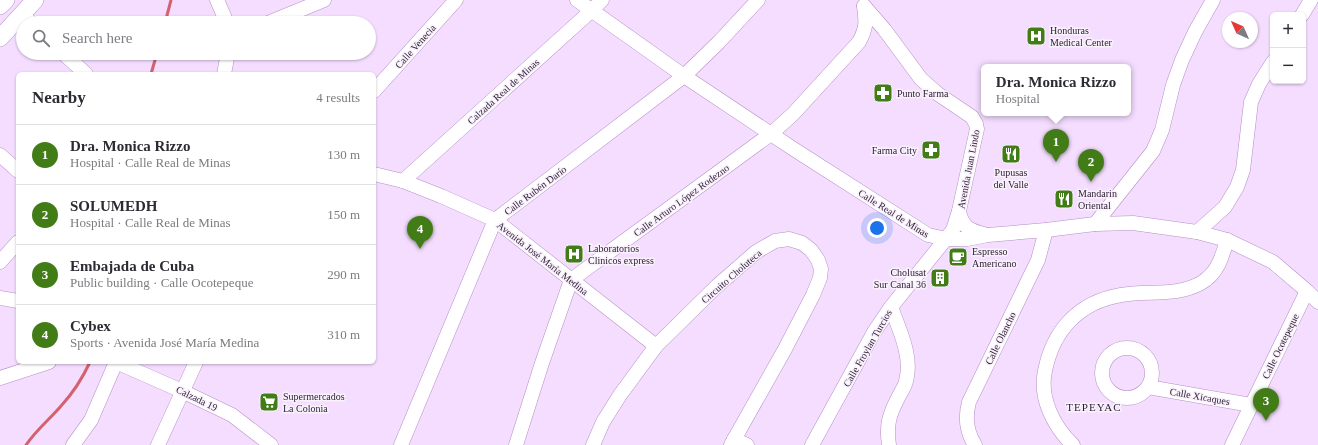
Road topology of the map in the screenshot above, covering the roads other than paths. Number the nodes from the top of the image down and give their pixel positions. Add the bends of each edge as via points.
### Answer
1 (6, 0) edge
2 (35, 0) edge
3 (217, 0) edge
4 (324, 0) edge
5 (577, 0) edge
6 (602, 0) edge
7 (758, 0) edge
8 (1213, 0) edge
9 (1311, 0) edge
10 (447, 3) edge
11 (861, 3) edge
12 (0, 6) edge
13 (591, 11) junction
14 (1304, 12) edge
15 (28, 16) edge
16 (224, 16) edge
17 (285, 16) edge
18 (16, 27) edge
19 (0, 38) edge
20 (892, 41) junction
21 (859, 42) junction
22 (71, 60) edge
23 (227, 60) edge
24 (1270, 67) edge
25 (84, 72) edge
26 (224, 72) edge
27 (684, 76) junction
28 (376, 89) edge
29 (772, 134) junction
30 (0, 155) edge
31 (16, 169) edge
32 (376, 174) edge
33 (403, 181) junction
34 (959, 211) junction
35 (495, 220) junction
36 (1095, 224) junction
37 (1046, 230) junction
38 (1197, 232) junction
39 (988, 235) junction
40 (947, 239) junction
41 (1227, 240) junction
42 (16, 244) edge
43 (0, 262) edge
44 (572, 280) junction
45 (1307, 291) junction
46 (0, 298) edge
47 (16, 301) edge
48 (1318, 302) edge
49 (891, 307) junction
50 (656, 346) junction
51 (43, 364) edge
52 (115, 364) edge
53 (121, 364) edge
54 (195, 364) edge
55 (0, 378) edge
56 (1148, 387) dead end
57 (182, 391) junction
58 (1251, 405) junction
59 (732, 442) edge
60 (73, 445) edge
61 (158, 445) edge
62 (271, 445) edge
63 (401, 445) edge
64 (516, 445) edge
65 (593, 445) edge
66 (747, 445) edge
67 (812, 445) edge
68 (889, 445) edge
69 (975, 445) edge
70 (1073, 445) edge
71 (1232, 445) edge

1 - 12 main road
2 - 15 main road
3 - 16 street
4 - 17 street
5 - 13 street, Calle Real de Minas
6 - 13 street, Calzada Real de Minas
7 - 27 street, Calle Rubén Darío via 720,42
8 - 36 street via 1182,60 1173,84 1162,130 1153,151
9 - 14 street
10 - 28 street, Calle Venecia
11 - 20 street, Avenida Juan Lindo
11 - 21 street, Calle Arturo López Rodezno via 867,23
13 - 27 street, Calle Real de Minas
13 - 33 street, Calzada Real de Minas
18 - 19 main road
20 - 21 street, Calle Arturo López Rodezno via 881,34 873,33
20 - 34 street, Avenida Juan Lindo via 921,79 972,117 976,124
21 - 29 street, Calle Arturo López Rodezno
22 - 25 street
23 - 26 street
24 - 38 street via 1252,102 1243,170 1237,187 1225,207
27 - 29 street, Calle Real de Minas
27 - 35 street, Calle Rubén Darío
29 - 40 street, Calle Real de Minas via 928,235
29 - 44 street, Calle Arturo López Rodezno
30 - 31 street
32 - 33 street, Avenida José María Medina
33 - 35 street, Avenida José María Medina
34 - 39 street via 960,219 965,226
34 - 40 street, Avenida Juan Lindo
35 - 44 street, Avenida José María Medina
35 - 63 street, Calle Rubén Darío
36 - 37 street, Calle Real de Minas
36 - 38 street, Calle Real de Minas via 1133,223
37 - 39 street, Calle Real de Minas
37 - 69 street, Calle Olancho via 1038,260 969,402 967,426
38 - 41 street, Calle Real de Minas
39 - 40 street, Calle Real de Minas
40 - 49 street, Calle Froylan Turcios
41 - 45 street, Calle Real de Minas via 1273,262
41 - 70 street via 1220,264 1213,275 1202,283 1171,293 1121,295 1109,298 1077,313 1066,323 1046,363 1043,377 1051,414
42 - 43 street
44 - 50 street, Avenida José María Medina
44 - 64 street
45 - 48 street, Calle Real de Minas
45 - 58 street, Calle Ocotepeque
46 - 47 street
49 - 67 street, Calle Froylan Turcios via 874,332
49 - 68 street via 908,365 906,382 890,413 887,432
50 - 59 street, Circuito Choluteca via 756,252 775,241 789,240 802,243 811,250 818,260 820,278 785,349
50 - 65 street, Circuito Choluteca via 613,406
51 - 55 street
52 - 60 street via 91,420
53 - 57 street, Calzada 19
54 - 57 street
56 - 58 street, Calle Xicaques
57 - 61 street
57 - 62 street, Calzada 19 via 232,415
58 - 71 street, Calle Ocotepeque
59 - 66 street

